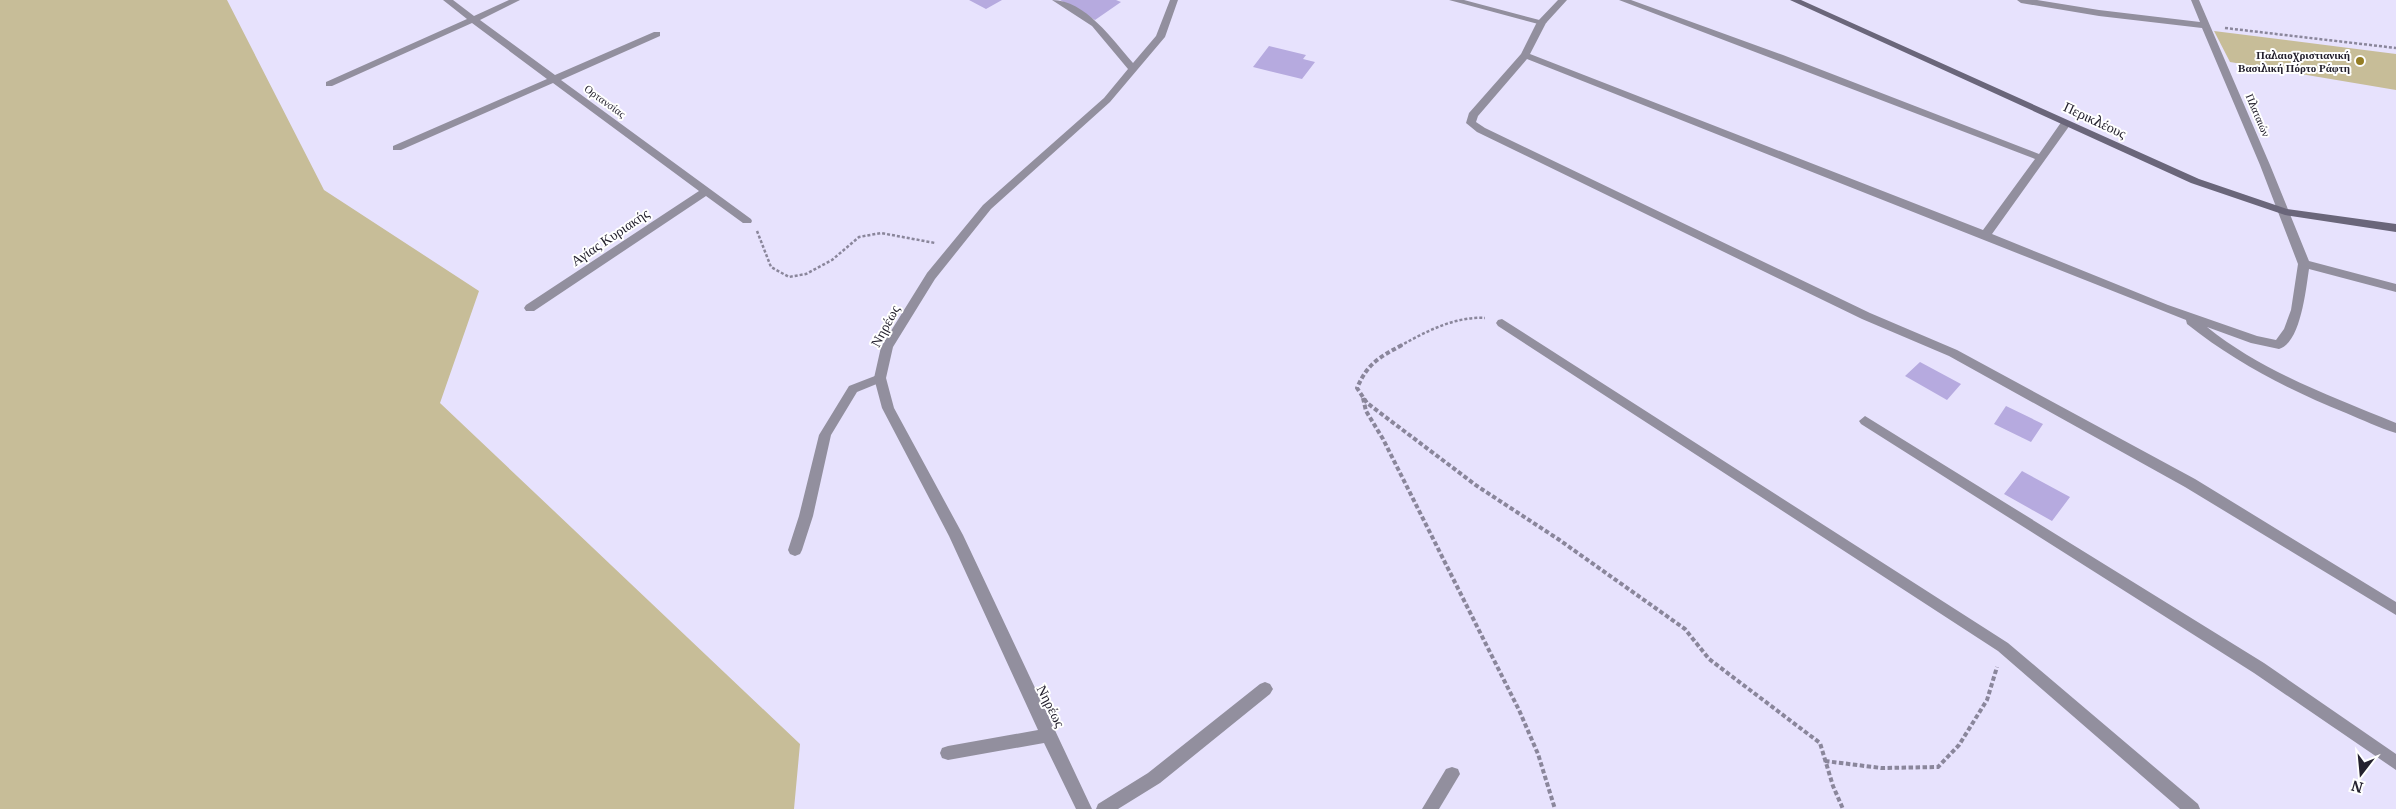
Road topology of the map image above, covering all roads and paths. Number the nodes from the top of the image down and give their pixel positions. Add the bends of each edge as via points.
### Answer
1 (447, 0) edge
2 (516, 0) edge
3 (1056, 0) edge
4 (1174, 0) edge
5 (1453, 0) edge
6 (1562, 0) edge
7 (1623, 0) edge
8 (1794, 0) edge
9 (2021, 0) edge
10 (2194, 0) edge
11 (472, 18) junction
12 (1542, 22) junction
13 (2207, 26) junction
14 (657, 34) dead end
15 (2396, 48) edge
16 (1525, 56) junction
17 (1133, 69) junction
18 (555, 79) junction
19 (329, 84) dead end
20 (2066, 123) junction
21 (397, 148) dead end
22 (2041, 158) junction
23 (706, 191) junction
24 (2285, 212) junction
25 (747, 222) joint
26 (2396, 228) edge
27 (1985, 235) junction
28 (955, 248) junction
29 (2304, 264) junction
30 (2396, 288) edge
31 (530, 308) dead end
32 (2186, 316) junction
33 (1502, 322) joint
34 (880, 378) junction
35 (1362, 395) junction
36 (1865, 421) dead end
37 (2396, 428) edge
38 (795, 550) dead end
39 (2396, 609) edge
40 (2003, 647) junction
41 (1265, 689) dead end
42 (1049, 735) junction
43 (948, 753) dead end
44 (1825, 761) junction
45 (2396, 764) edge
46 (1452, 774) dead end
47 (1084, 809) edge
48 (1104, 809) edge
49 (1430, 809) edge
50 (1555, 809) edge
51 (1843, 809) edge
52 (2192, 809) edge

1 - 11 street, Ορτανσίας
2 - 11 street
3 - 17 street via 1095,24
4 - 17 street, Νηρέως via 1160,37
5 - 12 street
6 - 12 street
7 - 22 street
8 - 20 main road, Περικλέους
9 - 13 street
10 - 13 street, Πλαταιών
11 - 18 street, Ορτανσίας
11 - 19 street
12 - 16 street
13 - 15 path
13 - 24 street, Πλαταιών
14 - 18 street
16 - 27 street
16 - 39 street via 1473,115 1471,123 1481,130 1866,316 1953,353 2190,484
17 - 28 street, Νηρέως via 1107,100 987,207
18 - 21 street
18 - 23 street, Ορτανσίας
20 - 22 street
20 - 24 main road, Περικλέους via 2195,181
22 - 27 street
23 - 25 street, Ορτανσίας
23 - 31 street, Αγίας Κυριακής
24 - 26 main road, Περικλέους
24 - 29 street, Πλαταιών
25 - 28 path via 756,228 771,267 789,277 806,274 832,260 859,237 881,233
27 - 32 street
28 - 34 street, Νηρέως via 931,276 887,347
29 - 30 street
29 - 32 street via 2297,310 2290,330 2279,345
32 - 37 street via 2216,343 2279,380
33 - 35 path via 1477,316 1453,320 1407,343 1367,368 1357,388
33 - 40 street
34 - 38 street via 852,389 825,435
34 - 42 street, Νηρέως via 888,408 956,535
35 - 44 path via 1367,403 1477,486 1685,629 1709,659 1820,743
35 - 50 path via 1366,411 1519,710 1538,754
36 - 45 street via 2259,668
40 - 44 path via 1987,700 1959,745 1938,767 1881,768
40 - 52 street
41 - 48 street via 1154,778
42 - 43 street
42 - 47 street, Νηρέως
44 - 51 path
46 - 49 street

